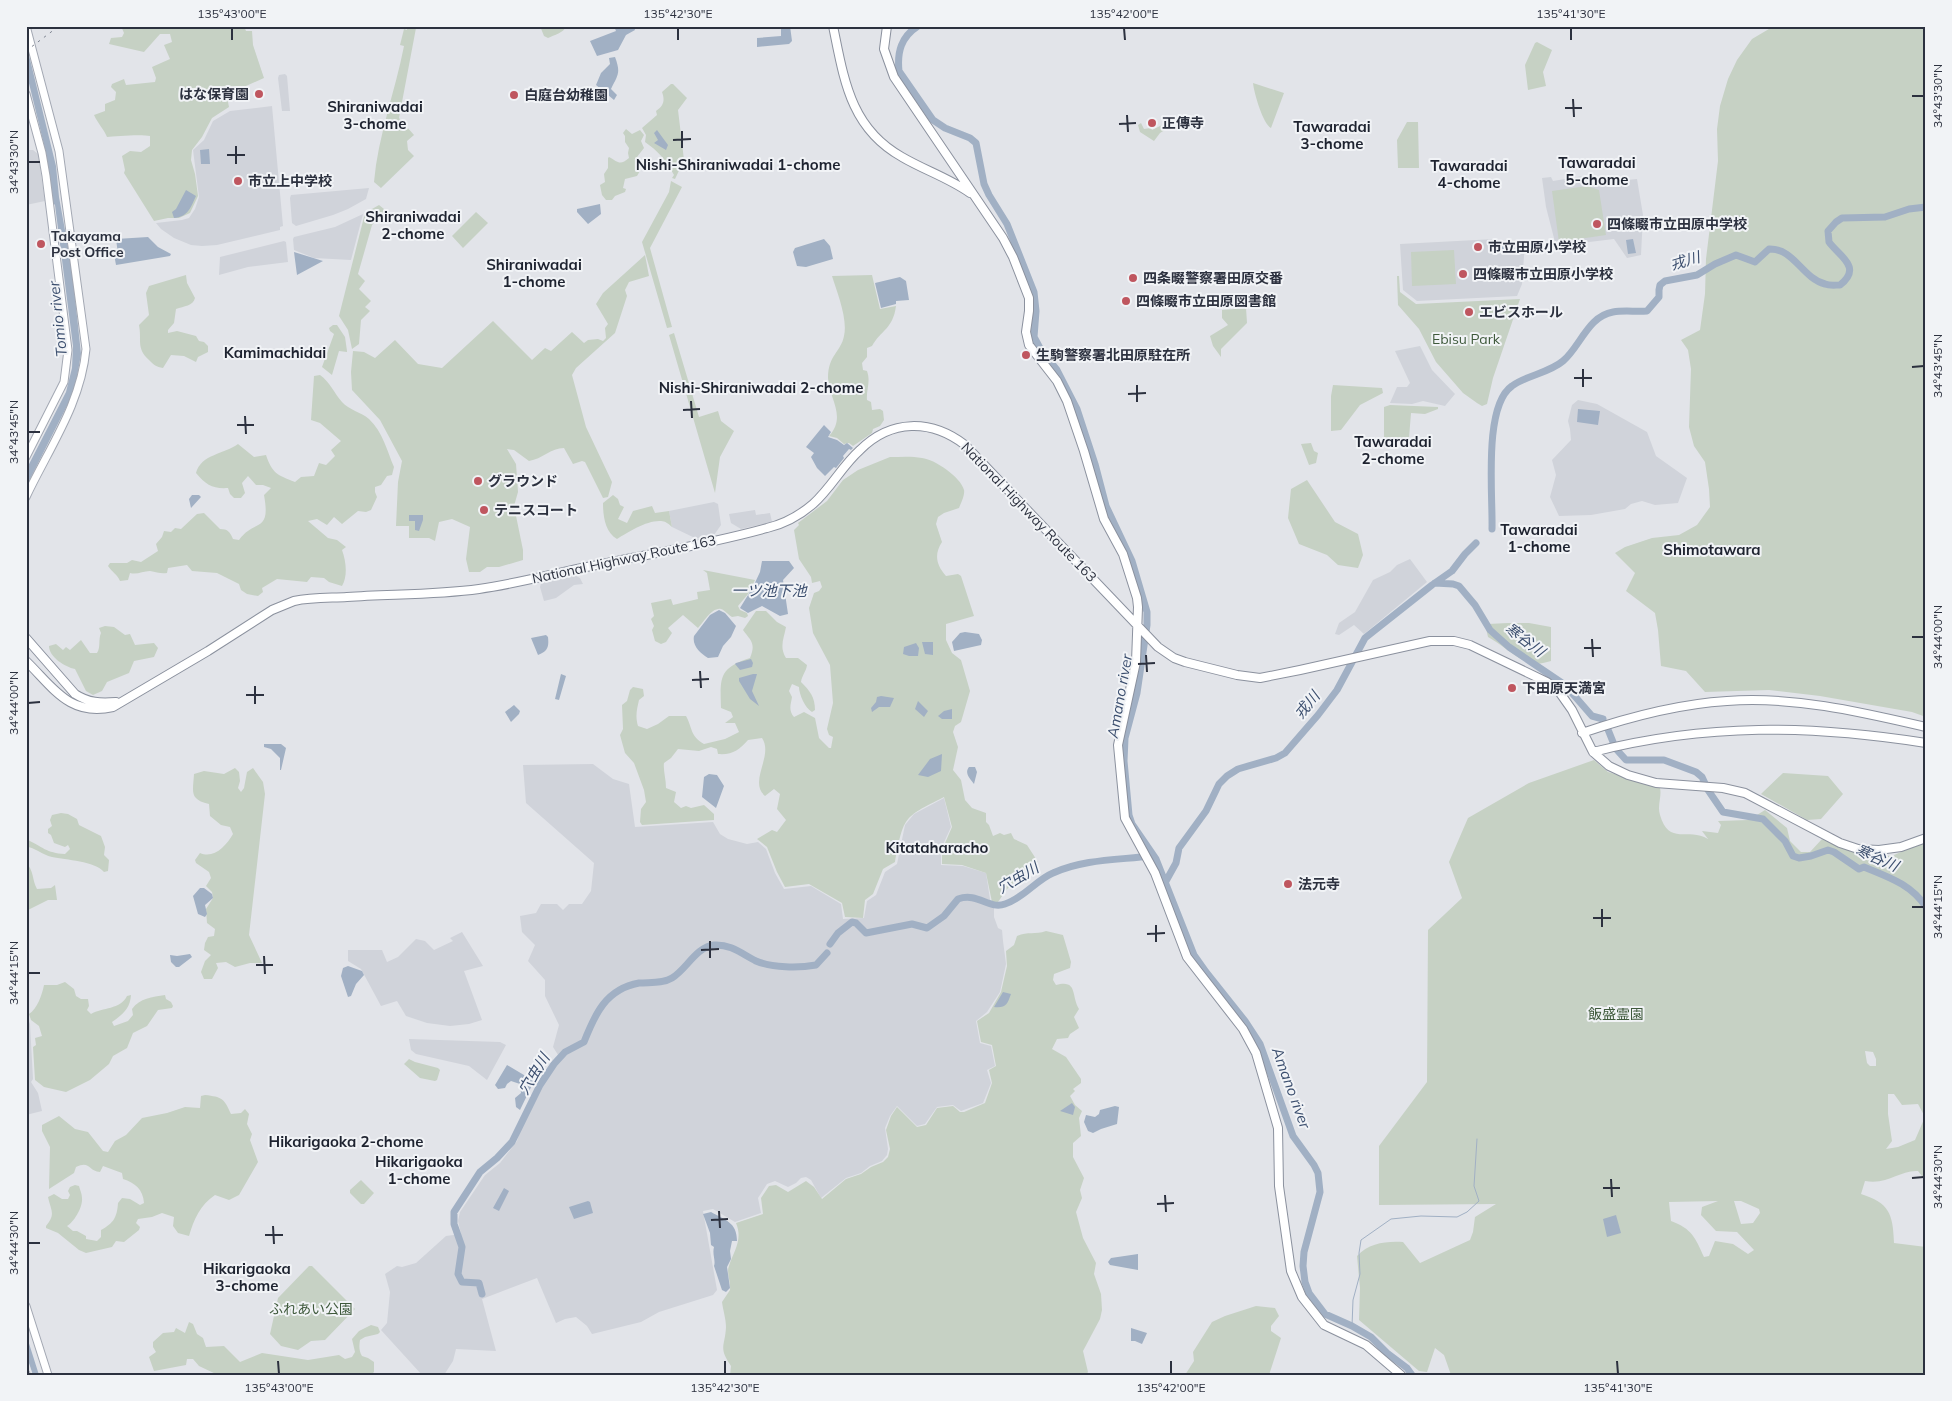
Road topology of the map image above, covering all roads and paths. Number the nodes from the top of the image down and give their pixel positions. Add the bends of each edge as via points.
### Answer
1 (26, 26) edge
2 (833, 26) edge
3 (887, 26) edge
4 (26, 94) edge
5 (973, 196) junction
6 (26, 457) edge
7 (29, 485) edge
8 (26, 497) edge
9 (1140, 626) junction
10 (26, 638) edge
11 (26, 661) edge
12 (125, 701) junction
13 (1926, 727) edge
14 (1582, 733) junction
15 (1926, 743) edge
16 (1593, 752) junction
17 (1926, 838) edge
18 (26, 1306) edge
19 (48, 1375) edge
20 (1401, 1375) edge

1 - 7 main road via 59,151 86,348 84,370 74,401
2 - 5 highway via 850,97 871,132 893,152
3 - 5 highway via 884,49 894,77
4 - 6 main road via 42,154 68,350 64,382
5 - 9 highway via 1003,238 1029,298 1028,342 1057,381 1067,401 1104,519 1130,571
7 - 8 main road
9 - 12 highway, National Highway Route 163 via 965,445 944,432 921,425 892,430 868,442 813,504 781,524 478,589 294,601 272,610
9 - 14 highway, National Highway Route 163 via 1174,658 1244,677 1266,677 1430,641 1454,641 1470,645 1547,682 1572,710
9 - 20 highway via 1133,679 1119,734 1125,818 1155,873 1187,957 1243,1029 1256,1053 1278,1128 1279,1186 1291,1271 1302,1297 1324,1325 1366,1345
10 - 12 highway, National Highway Route 163 via 79,697 98,704
11 - 12 highway, National Highway Route 163 via 58,694 76,705 103,709
13 - 14 highway via 1826,706 1745,700 1663,710
14 - 16 highway, National Highway Route 163
15 - 16 highway via 1838,732 1738,730 1664,737
16 - 17 highway via 1608,766 1634,777 1664,784 1744,793 1840,843 1858,849 1896,848
18 - 19 main road

